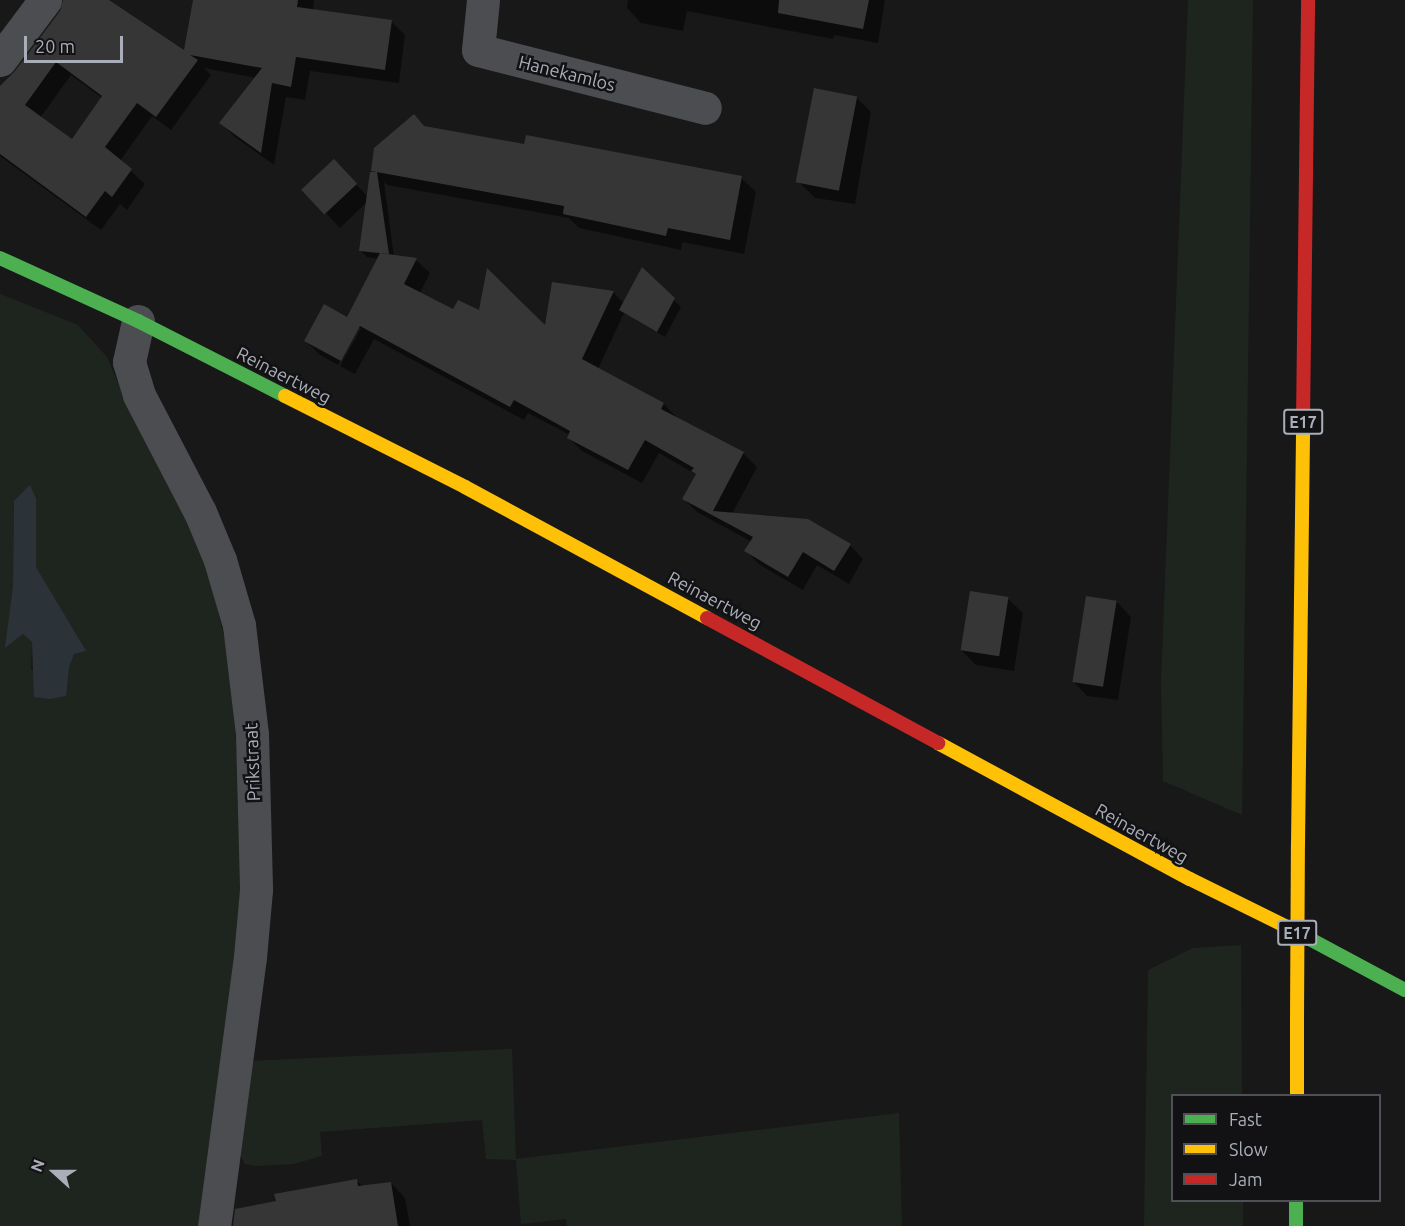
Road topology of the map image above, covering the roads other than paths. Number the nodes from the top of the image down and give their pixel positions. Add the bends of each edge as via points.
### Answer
1 (45, 0) edge
2 (483, 0) edge
3 (1308, 0) edge
4 (0, 60) edge
5 (705, 108) dead end
6 (0, 258) edge
7 (138, 321) junction
8 (1405, 990) edge
9 (1297, 1094) edge
10 (1296, 1202) edge
11 (214, 1226) edge
12 (1296, 1226) edge

1 - 4 street
2 - 5 street, Hanekamlos via 478,50
3 - 9 main road, E17, bridge
6 - 7 main road, Reinaertweg
7 - 8 main road, Reinaertweg via 465,487 1190,879
7 - 11 street, Prikstraat via 129,362 139,395 200,512 220,560 239,625 252,734 256,890
10 - 12 main road

